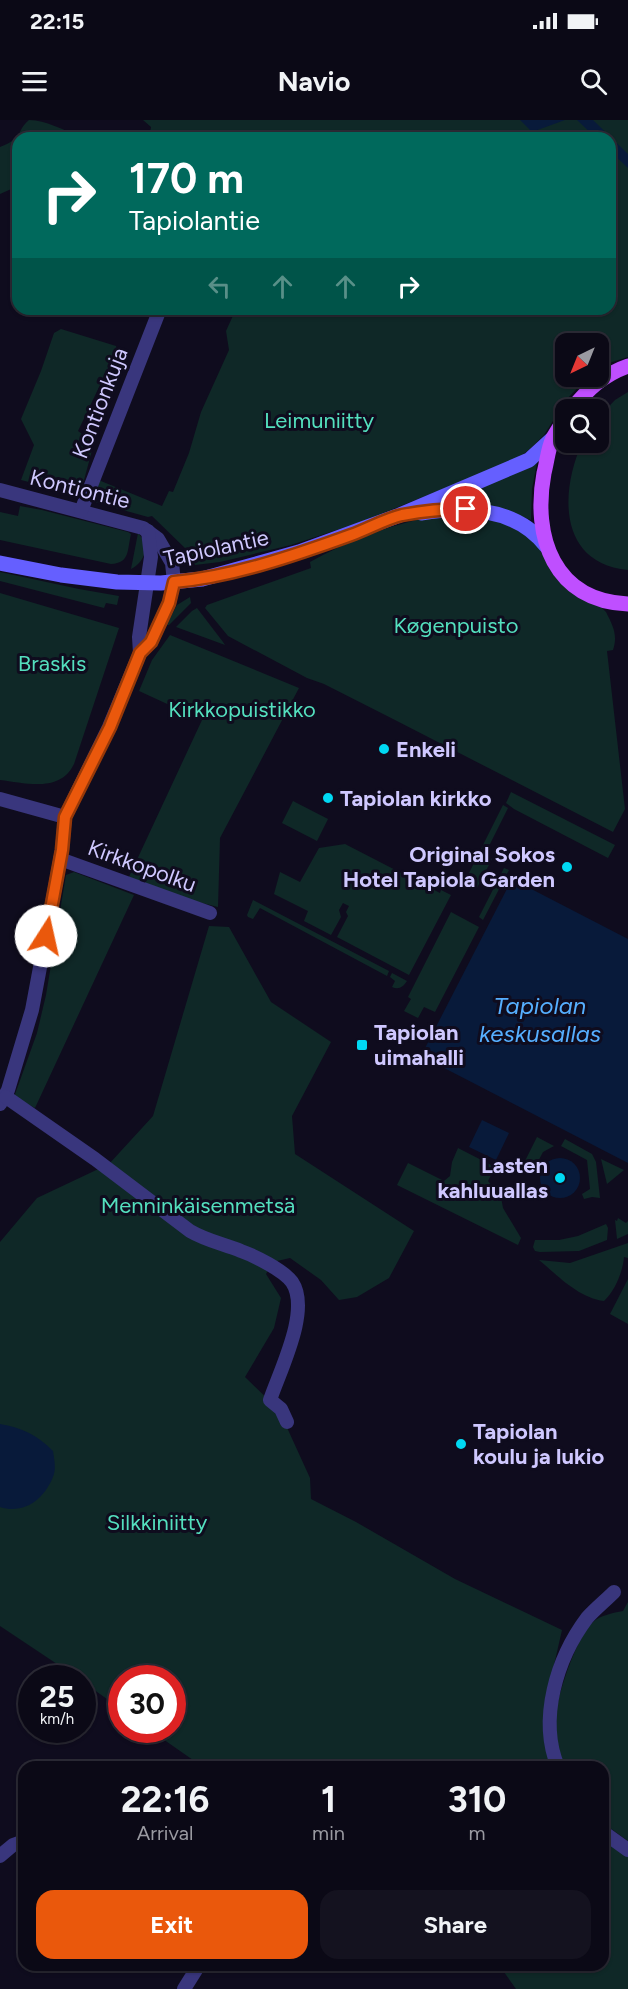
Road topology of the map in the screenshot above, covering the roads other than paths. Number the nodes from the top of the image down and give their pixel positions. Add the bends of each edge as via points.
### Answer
1 (158, 315) edge
2 (628, 366) edge
3 (581, 399) edge
4 (555, 435) edge
5 (553, 438) junction
6 (0, 490) edge
7 (81, 512) junction
8 (400, 515) junction
9 (148, 531) junction
10 (546, 546) junction
11 (0, 563) edge
12 (174, 582) junction
13 (146, 583) junction
14 (628, 604) edge
15 (140, 653) junction
16 (0, 799) edge
17 (65, 817) junction
18 (60, 860) junction
19 (210, 913) dead end
20 (3, 1100) edge
21 (287, 1422) dead end
22 (614, 1592) dead end
23 (556, 1761) edge
24 (609, 1836) edge
25 (18, 1843) edge
26 (628, 1850) edge
27 (0, 1856) edge
28 (195, 1971) edge
29 (184, 1989) edge

1 - 7 street, Kontionkuja
2 - 3 main road via 600,380
4 - 5 main road
5 - 8 main road, Tapiolantie via 529,460
5 - 10 main road via 541,495 540,518
6 - 7 street, Kontiontie
7 - 9 street, Kontiontie
8 - 10 main road, Tapiolantie via 444,509 488,511 524,524
8 - 12 main road, Tapiolantie via 244,569
9 - 12 street, Kontiontie via 158,539 172,563
9 - 13 street, Kontiontie via 151,557
10 - 14 main road via 559,569 577,586 598,599
11 - 13 main road, Tapiolantie via 61,575
12 - 13 main road, Tapiolantie
12 - 15 street via 151,642
13 - 15 street, Kontiontie
15 - 17 street via 110,727
16 - 17 street
17 - 18 street
18 - 19 street, Kirkkopolku
18 - 20 street via 32,1010
20 - 21 street via 95,1159 190,1231 205,1240 243,1251 290,1280 297,1293 299,1313 270,1400 281,1409
22 - 23 street via 577,1633 561,1668 550,1712 550,1736
24 - 26 street
25 - 27 street
28 - 29 street

